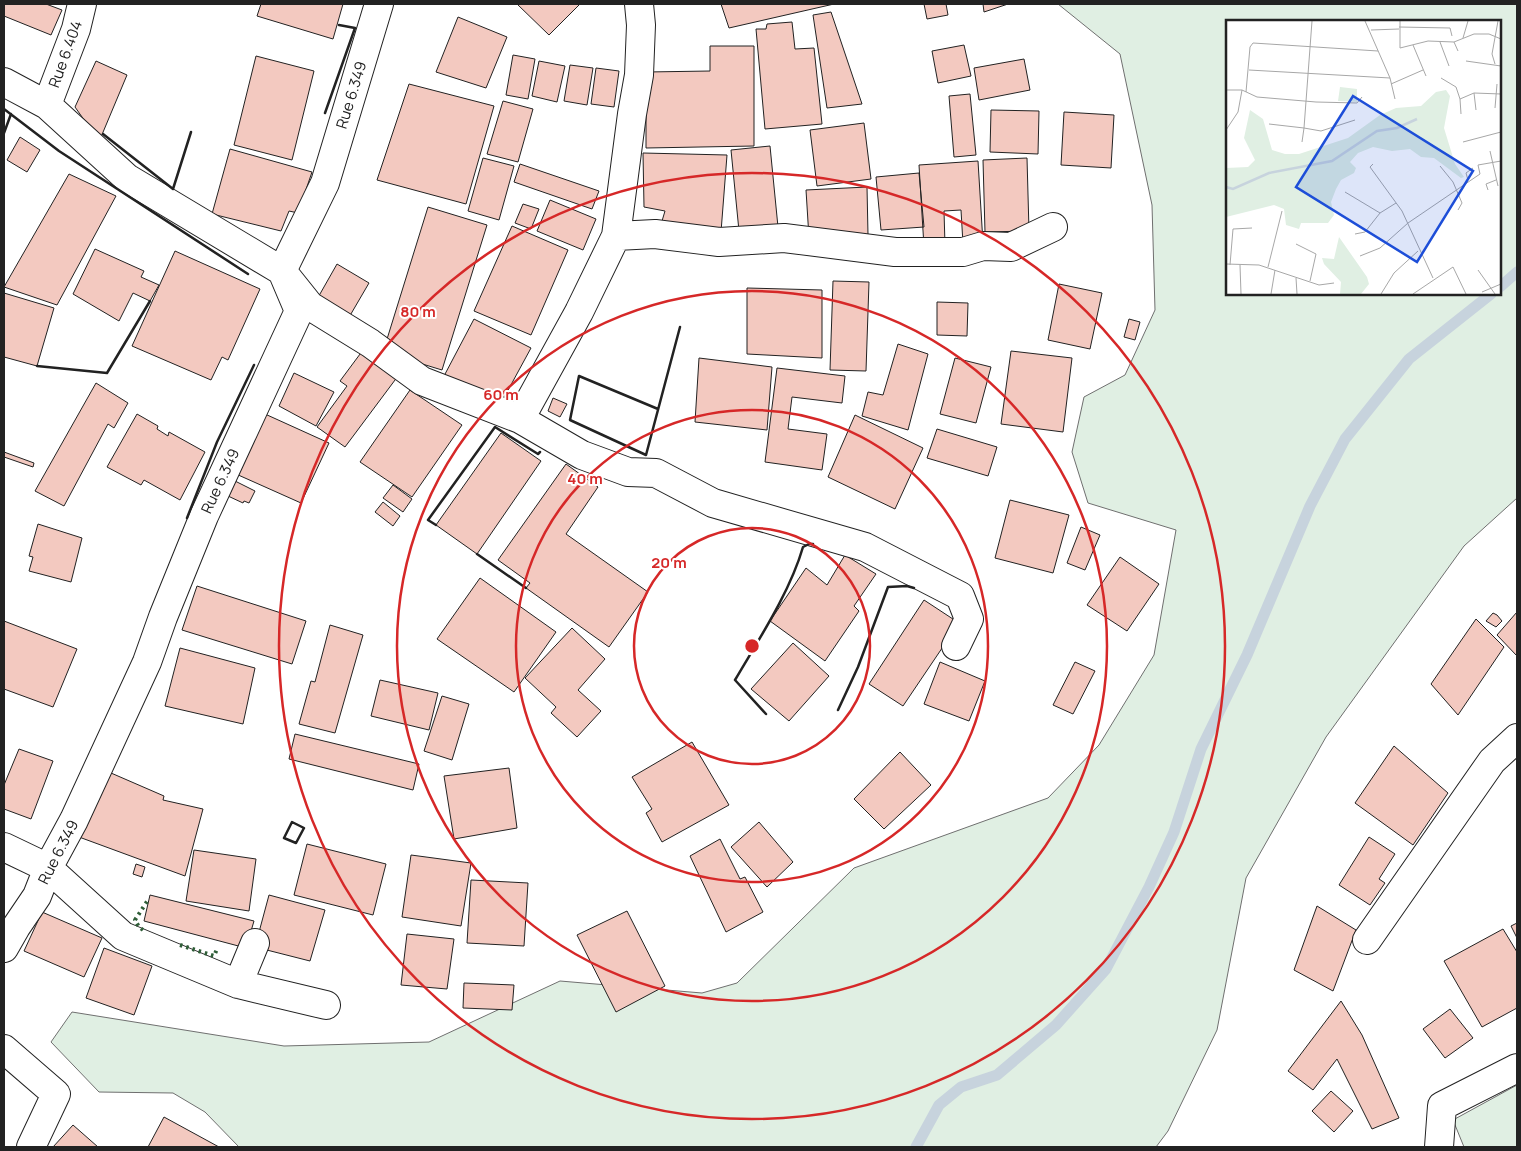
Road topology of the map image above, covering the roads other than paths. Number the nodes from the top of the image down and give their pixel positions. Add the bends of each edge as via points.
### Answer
1 (82, 4) edge
2 (379, 4) edge
3 (639, 4) edge
4 (4, 82) edge
5 (47, 104) junction
6 (1053, 227) dead end
7 (616, 236) junction
8 (282, 271) junction
9 (520, 419) junction
10 (956, 646) dead end
11 (1517, 738) edge
12 (4, 847) edge
13 (48, 868) junction
14 (1366, 940) dead end
15 (255, 944) dead end
16 (4, 948) edge
17 (238, 984) junction
18 (326, 1005) dead end
19 (4, 1049) edge
20 (1517, 1068) edge
21 (31, 1147) edge
22 (1439, 1147) edge

1 - 5 street, Rue 6.404 via 76,29
2 - 8 street, Rue 6.349 via 325,183
3 - 7 street via 642,25 639,75
4 - 5 street
5 - 8 street via 127,178
6 - 7 street via 1011,247 983,246 963,252 895,252 784,238 719,242 655,234
7 - 9 street via 579,312
8 - 9 street via 310,306 370,343 422,381
8 - 13 street, Rue 6.349 via 298,311 204,516 147,662 74,820
9 - 10 street via 582,455 628,472 656,473 713,503 865,547 934,582 960,596 969,619
11 - 14 street via 1492,761
12 - 13 street
13 - 16 street, Rue 6.349 via 37,896
13 - 17 street via 123,936
15 - 17 street
17 - 18 street
19 - 21 street via 56,1094
20 - 22 street via 1442,1106

